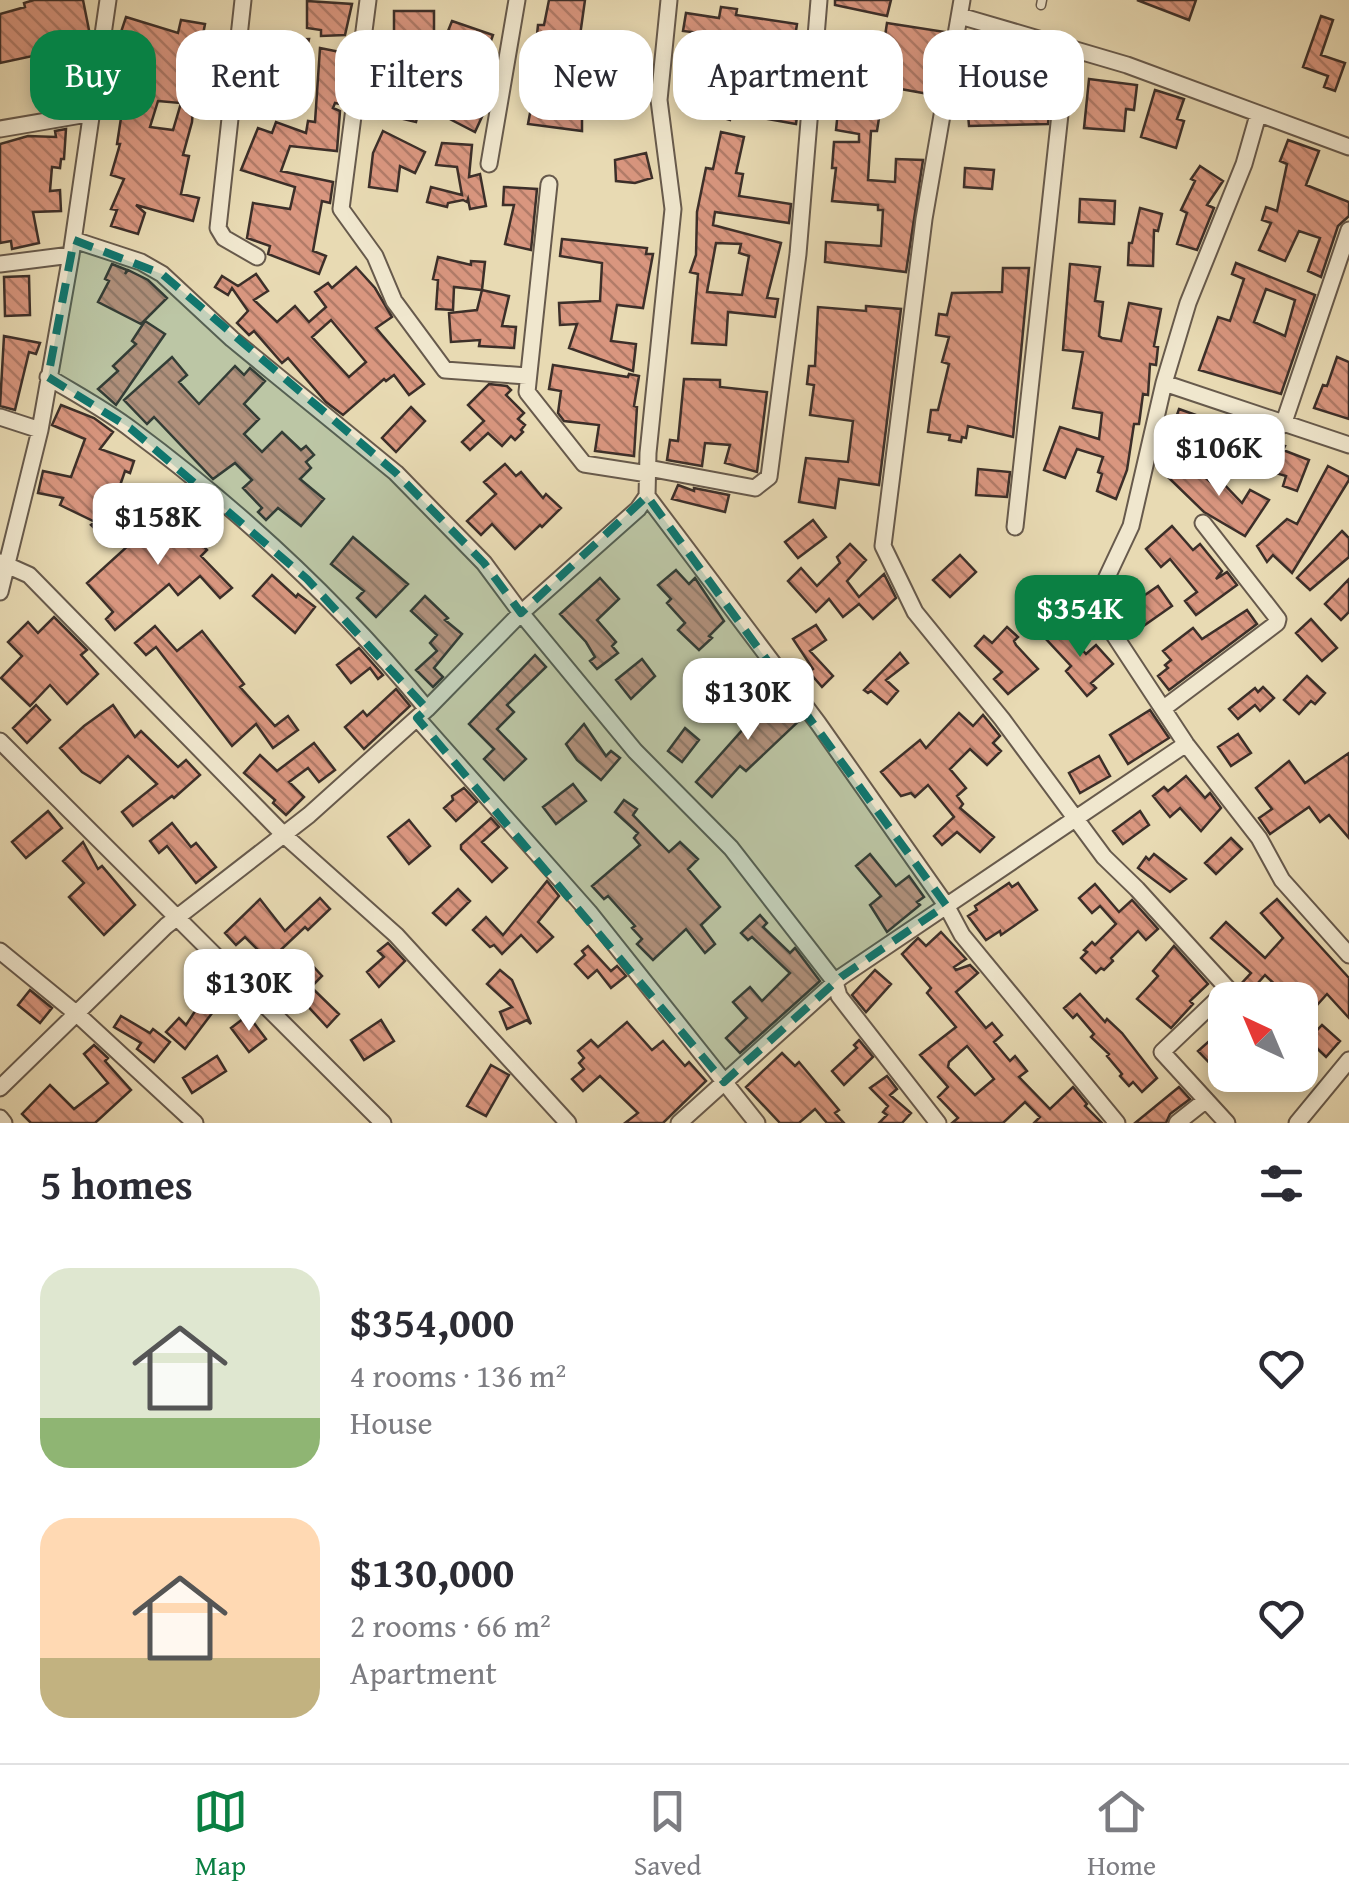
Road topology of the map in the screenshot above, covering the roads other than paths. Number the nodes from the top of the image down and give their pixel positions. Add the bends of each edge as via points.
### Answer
1 (108, 0) edge
2 (243, 0) edge
3 (368, 0) edge
4 (516, 0) edge
5 (668, 0) edge
6 (819, 0) edge
7 (961, 8) edge
8 (104, 30) edge
9 (1017, 30) edge
10 (1084, 55) edge
11 (1258, 115) junction
12 (52, 120) edge
13 (92, 120) edge
14 (1059, 120) edge
15 (0, 129) edge
16 (1349, 147) edge
17 (489, 164) dead end
18 (550, 184) dead end
19 (1349, 230) edge
20 (72, 248) junction
21 (257, 257) dead end
22 (0, 264) edge
23 (48, 376) junction
24 (528, 376) junction
25 (1164, 383) junction
26 (0, 417) edge
27 (1283, 425) junction
28 (40, 430) junction
29 (1349, 445) edge
30 (648, 471) junction
31 (647, 496) junction
32 (1202, 523) dead end
33 (1015, 527) dead end
34 (4, 563) edge
35 (0, 592) edge
36 (521, 613) junction
37 (1164, 708) junction
38 (422, 713) junction
39 (0, 741) edge
40 (1186, 744) junction
41 (1074, 820) junction
42 (284, 835) junction
43 (946, 904) junction
44 (178, 917) junction
45 (0, 951) edge
46 (1349, 955) edge
47 (835, 982) junction
48 (76, 1014) junction
49 (1349, 1060) edge
50 (724, 1082) junction
51 (0, 1088) edge
52 (1206, 1100) junction
53 (196, 1123) edge
54 (384, 1123) edge
55 (568, 1123) edge
56 (679, 1123) edge
57 (758, 1123) edge
58 (938, 1123) edge
59 (1117, 1123) edge
60 (1177, 1123) edge
61 (1227, 1123) edge
62 (1297, 1123) edge

1 - 8 street
2 - 21 street via 218,228
3 - 24 street via 342,209 375,256 394,302 445,370
4 - 17 street
5 - 30 street via 659,100 673,209
6 - 30 street via 798,254 768,477 756,488
7 - 9 street
7 - 41 street via 924,219 882,538 915,612
10 - 11 street
11 - 16 street
11 - 25 street
12 - 15 street
13 - 20 street
14 - 33 street
18 - 24 street
19 - 27 street
20 - 22 street
20 - 23 street
20 - 36 street via 140,262 162,274 396,474 484,562
23 - 28 street
23 - 38 street via 130,428 220,500 374,644
24 - 30 street via 531,400 584,464
25 - 27 street
25 - 37 street via 1131,526 1099,594 1102,615
26 - 28 street
27 - 29 street
28 - 34 street
30 - 31 street
31 - 36 street
31 - 43 street
32 - 37 street via 1277,623
34 - 35 street
34 - 42 street via 29,575
36 - 38 street
36 - 47 street via 635,751 731,848
37 - 40 street
38 - 42 street
38 - 50 street
39 - 44 street
40 - 41 street
40 - 46 street via 1246,819 1296,899
41 - 43 street
41 - 52 street via 1228,988 1162,1052
42 - 44 street
42 - 55 street via 396,935
43 - 47 street
43 - 59 street via 962,934
44 - 48 street
44 - 54 street
45 - 48 street
47 - 50 street
47 - 58 street via 838,996
48 - 51 street
48 - 53 street
49 - 62 street
50 - 56 street
50 - 57 street
52 - 60 street
52 - 61 street

